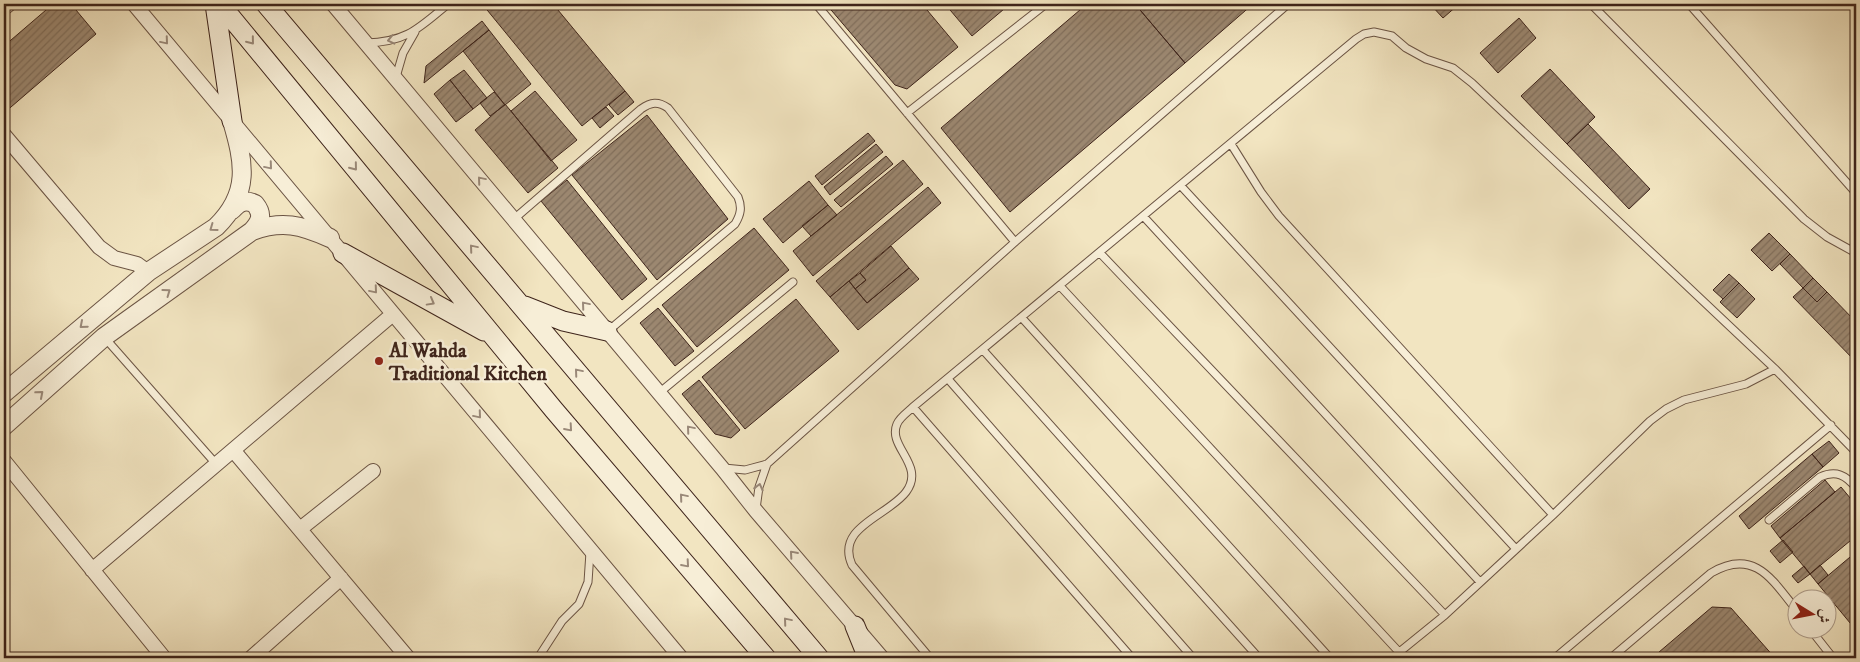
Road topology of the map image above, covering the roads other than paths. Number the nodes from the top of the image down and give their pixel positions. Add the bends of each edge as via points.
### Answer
1 (9, 4) edge
2 (134, 4) edge
3 (216, 4) edge
4 (220, 4) edge
5 (266, 4) edge
6 (333, 4) edge
7 (448, 4) edge
8 (816, 4) edge
9 (1046, 4) edge
10 (1288, 4) edge
11 (1591, 4) edge
12 (1690, 4) edge
13 (4, 8) edge
14 (415, 31) junction
15 (366, 43) junction
16 (396, 77) junction
17 (908, 113) junction
18 (232, 121) junction
19 (4, 136) edge
20 (1231, 144) junction
21 (1181, 186) junction
22 (1856, 193) edge
23 (232, 210) junction
24 (1144, 217) junction
25 (514, 219) junction
26 (252, 231) junction
27 (330, 238) junction
28 (1015, 242) junction
29 (343, 253) junction
30 (1100, 253) junction
31 (1856, 253) edge
32 (148, 272) junction
33 (793, 282) dead end
34 (1060, 286) junction
35 (520, 304) junction
36 (393, 314) junction
37 (1022, 318) junction
38 (607, 331) junction
39 (492, 335) junction
40 (104, 338) junction
41 (983, 350) junction
42 (1775, 369) junction
43 (948, 379) junction
44 (659, 393) junction
45 (4, 394) edge
46 (913, 407) junction
47 (1831, 425) junction
48 (4, 426) edge
49 (233, 450) junction
50 (1856, 452) edge
51 (4, 461) edge
52 (217, 464) junction
53 (767, 464) junction
54 (722, 468) junction
55 (373, 471) dead end
56 (1856, 488) edge
57 (756, 511) junction
58 (1553, 515) junction
59 (1770, 520) dead end
60 (300, 529) junction
61 (589, 547) junction
62 (1516, 549) junction
63 (92, 570) junction
64 (341, 578) junction
65 (1480, 582) junction
66 (1788, 600) edge
67 (1445, 615) junction
68 (731, 617) junction
69 (855, 626) junction
70 (1819, 640) edge
71 (1399, 652) junction
72 (164, 658) edge
73 (251, 658) edge
74 (408, 658) edge
75 (538, 658) edge
76 (682, 658) edge
77 (750, 658) edge
78 (766, 658) edge
79 (819, 658) edge
80 (868, 658) edge
81 (882, 658) edge
82 (930, 658) edge
83 (1132, 658) edge
84 (1193, 658) edge
85 (1259, 658) edge
86 (1330, 658) edge
87 (1392, 658) edge
88 (1555, 658) edge
89 (1611, 658) edge
90 (1833, 658) edge

1 - 13 street
2 -> 18 street
3 - 18 main road
4 -> 39 main road
35 -> 5 main road
6 - 15 street
7 - 14 lane
8 - 17 lane
9 - 17 lane
10 - 28 lane
11 - 31 lane via 1804,219
12 - 22 lane
14 -> 15 lane via 396,39
14 - 16 lane via 403,53
15 - 16 street
25 -> 16 street
17 - 28 lane
18 - 23 street via 243,174
18 -> 27 street
19 - 32 street via 99,247 114,258 137,264
20 - 21 lane
20 - 42 lane via 1356,39 1374,32 1392,36 1426,59 1453,68 1472,83
20 - 58 lane via 1279,216
21 - 24 lane
21 - 62 lane
23 - 26 street via 245,201 255,204 261,218
23 -> 32 street via 216,226
24 - 30 lane
24 - 65 lane
38 -> 25 street
25 - 38 lane via 641,109 652,103 668,108 738,197 739,218
26 - 27 street via 274,225 291,225
40 -> 26 street
27 - 29 street
28 - 53 lane
29 -> 36 street
29 -> 39 main road
30 - 34 lane
30 - 67 lane
32 -> 45 street
33 - 44 lane
34 - 37 lane
34 - 71 lane
35 - 38 main road via 563,321
79 -> 35 main road
36 - 49 street
36 -> 61 street
37 - 41 lane
37 - 86 lane
38 - 44 street
39 -> 68 main road
48 -> 40 street
40 - 52 lane
41 - 43 lane
41 - 85 lane
42 - 47 lane
42 - 58 lane via 1746,384 1684,400 1666,409
43 - 46 lane
43 - 84 lane
54 -> 44 street
46 - 82 lane via 901,418 896,430 898,443 911,468 909,487 853,535 848,550 852,565
46 - 83 lane
47 - 50 lane
47 - 88 lane
49 - 52 street
49 - 60 street
51 - 63 street
52 - 63 street
53 - 54 lane via 745,470
57 -> 53 lane via 759,486
54 - 57 street
55 - 60 street
56 - 59 lane via 1841,474 1827,474
69 -> 57 street
58 - 62 lane
60 - 64 street
61 - 75 lane via 588,582 579,604 562,621
61 - 76 street
62 - 65 lane
63 - 72 street
64 - 73 street
64 - 74 street
65 - 67 lane
66 - 89 lane via 1764,572 1751,565 1723,566
67 - 71 lane
68 - 77 main road
68 - 78 main road
69 - 80 main road
69 - 81 street
70 - 90 lane
71 - 87 lane

